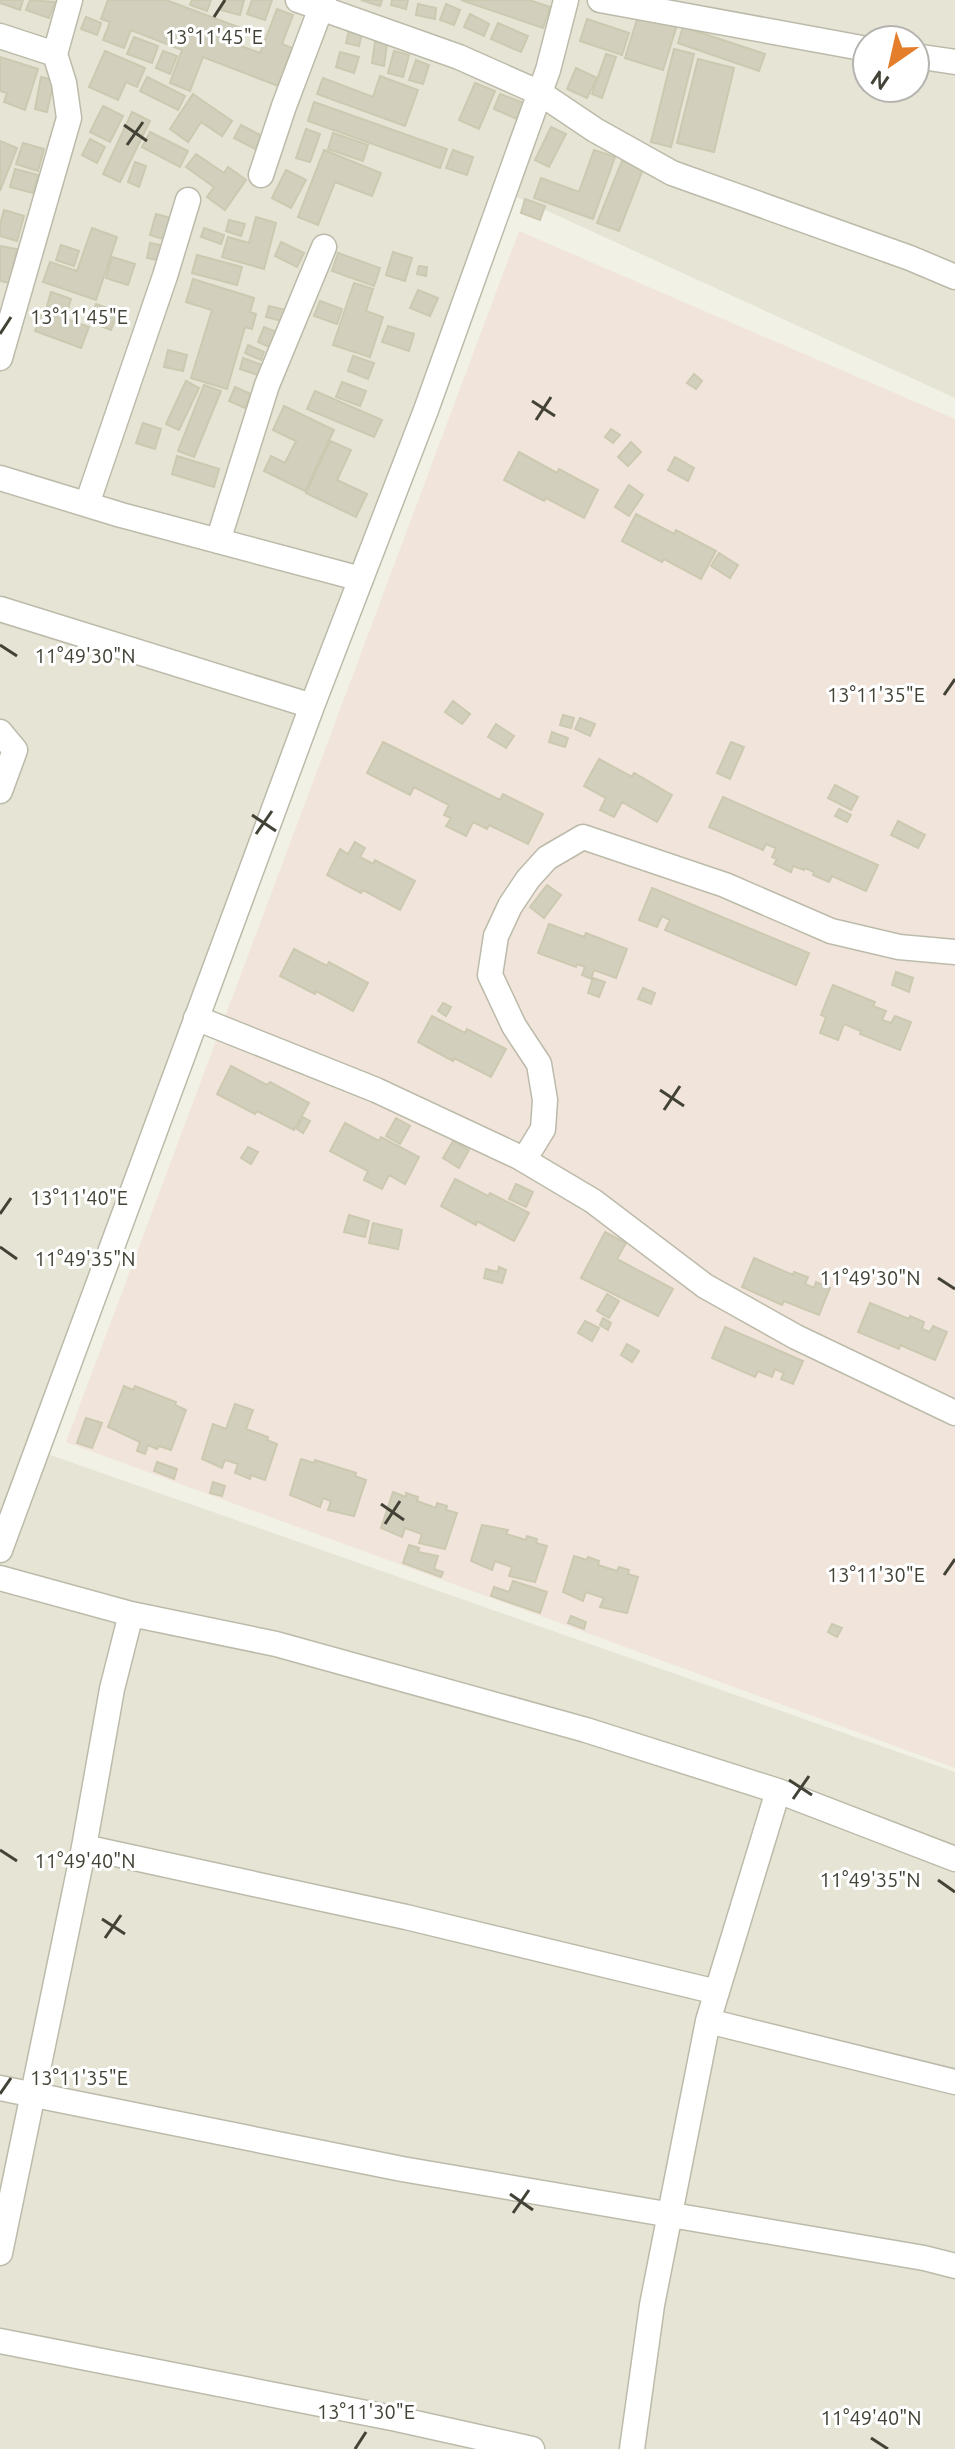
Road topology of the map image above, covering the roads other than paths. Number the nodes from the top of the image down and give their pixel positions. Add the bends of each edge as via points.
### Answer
1 (70, 0) edge
2 (298, 0) edge
3 (566, 0) edge
4 (600, 0) edge
5 (323, 4) edge
6 (0, 36) edge
7 (851, 46) edge
8 (55, 54) junction
9 (931, 58) edge
10 (955, 62) edge
11 (540, 93) junction
12 (261, 175) dead end
13 (188, 200) dead end
14 (324, 247) dead end
15 (955, 277) edge
16 (0, 358) edge
17 (0, 478) edge
18 (87, 504) junction
19 (218, 541) junction
20 (361, 579) junction
21 (0, 609) edge
22 (312, 706) junction
23 (0, 732) edge
24 (0, 791) edge
25 (955, 952) edge
26 (196, 1018) junction
27 (524, 1160) junction
28 (955, 1413) edge
29 (11, 1484) edge
30 (0, 1550) edge
31 (0, 1578) edge
32 (131, 1614) junction
33 (778, 1791) junction
34 (84, 1847) junction
35 (955, 1859) edge
36 (717, 1992) junction
37 (708, 2021) junction
38 (955, 2082) edge
39 (0, 2088) edge
40 (33, 2095) junction
41 (671, 2215) junction
42 (0, 2253) edge
43 (955, 2266) edge
44 (0, 2341) edge
45 (532, 2449) edge
46 (632, 2449) edge

1 - 8 street
2 - 5 street
3 - 11 street
4 - 7 street
5 - 11 street
5 - 12 street
6 - 8 street
8 - 16 street via 69,118
9 - 10 street
11 - 15 street via 672,173
11 - 20 street
13 - 18 street
14 - 19 street via 267,385
17 - 18 street
18 - 19 street
19 - 20 street
20 - 22 street
21 - 22 street
22 - 26 street
23 - 24 street via 15,750
25 - 27 street via 899,947 831,931 725,885 583,837 547,858 528,879 496,936 490,975 539,1064 545,1100 543,1129
26 - 27 street via 376,1090
26 - 29 street
27 - 28 street via 593,1201 705,1286 796,1337
29 - 30 street
31 - 32 street
32 - 33 street via 276,1644 586,1730
32 - 34 street
33 - 35 street
33 - 36 street
34 - 36 street
34 - 40 street
36 - 37 street
37 - 38 street
37 - 41 street
39 - 40 street
40 - 41 street via 402,2169
40 - 42 street
41 - 43 street
41 - 46 street
44 - 45 street

